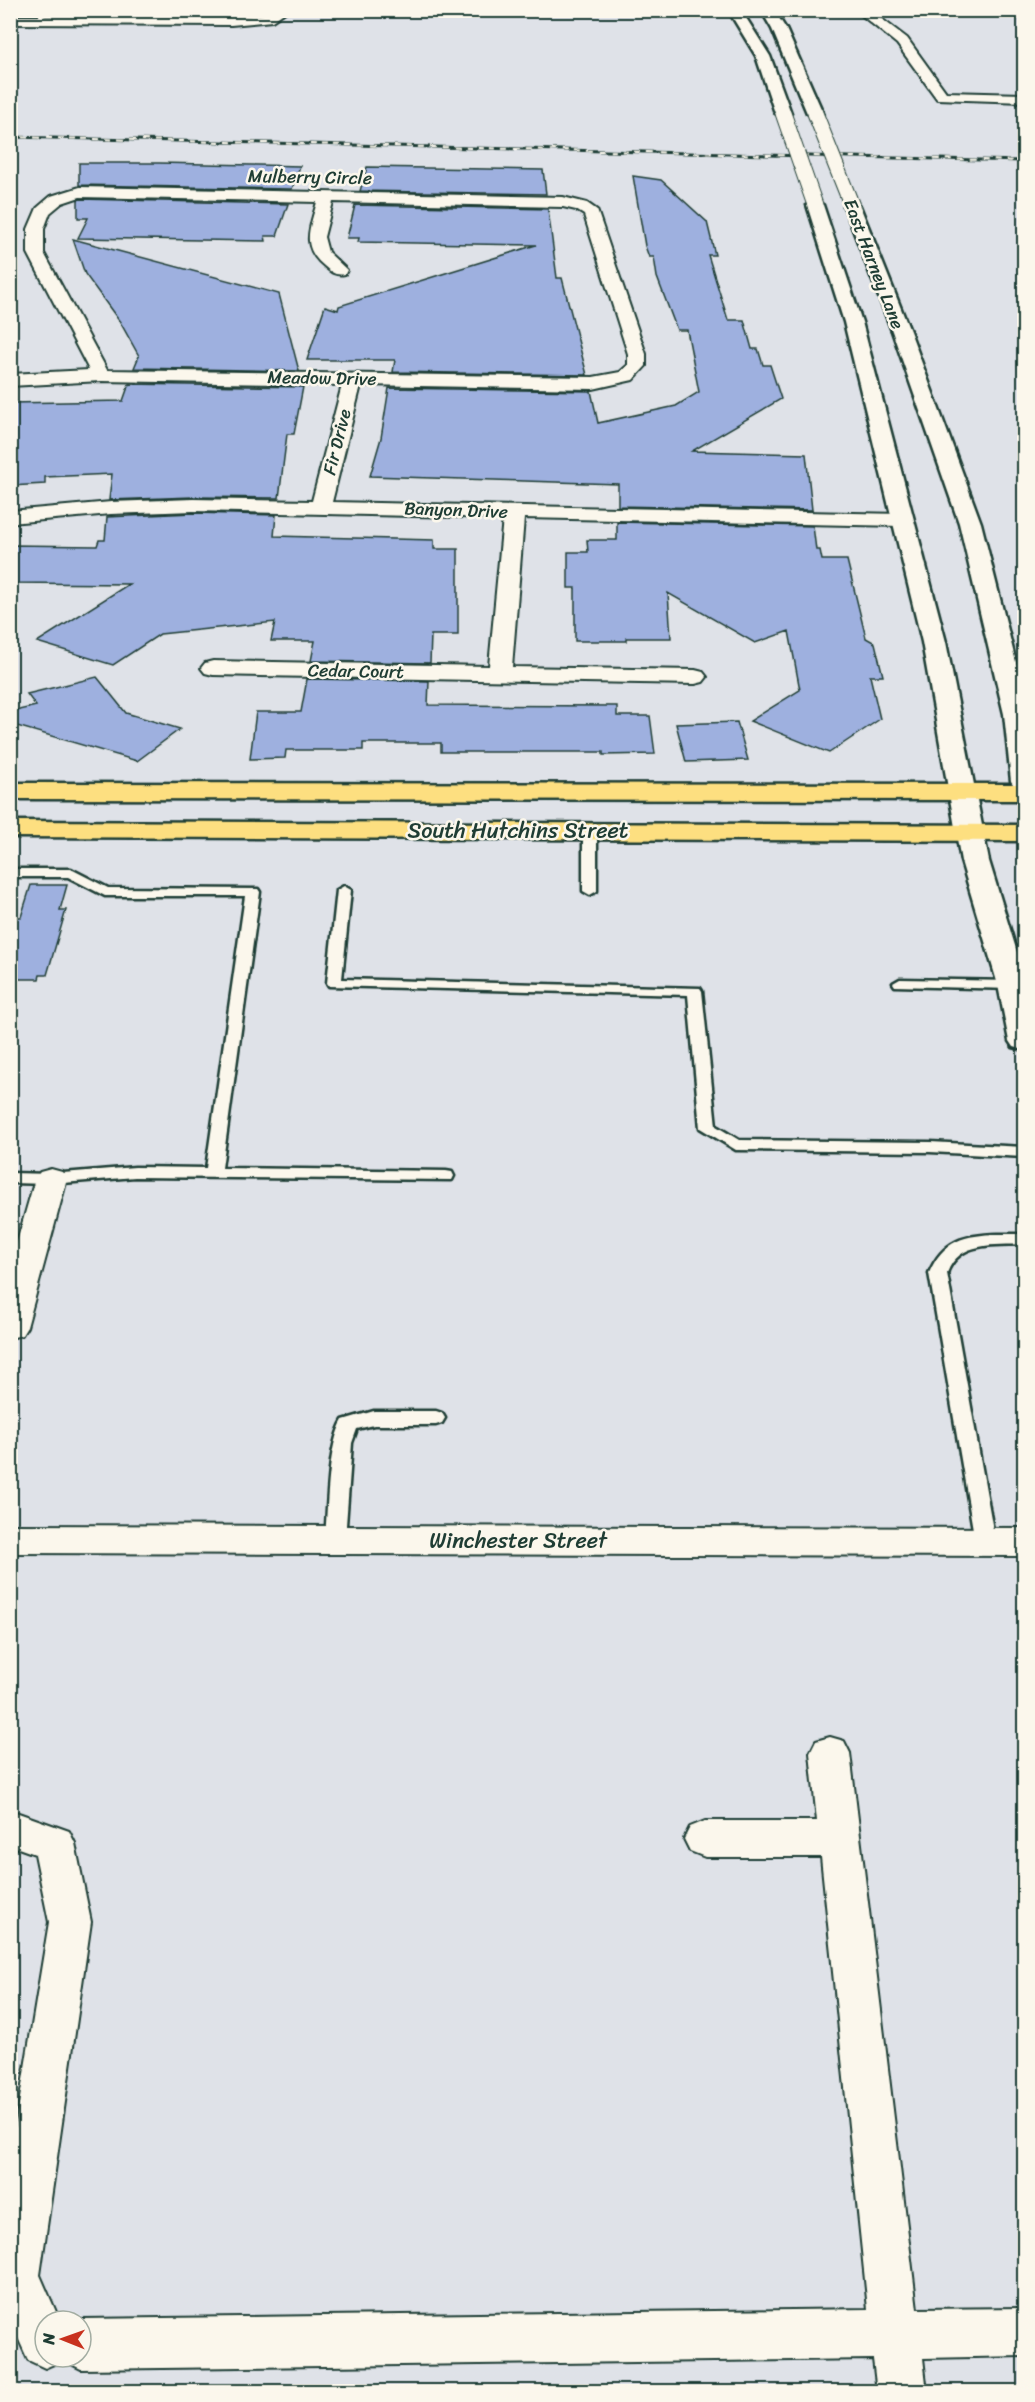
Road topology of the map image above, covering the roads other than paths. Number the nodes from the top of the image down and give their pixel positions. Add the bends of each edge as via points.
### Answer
1 (282, 10) edge
2 (734, 10) edge
3 (767, 10) edge
4 (861, 10) edge
5 (43, 16) edge
6 (220, 16) edge
7 (10, 20) edge
8 (1024, 98) edge
9 (326, 197) junction
10 (339, 270) dead end
11 (630, 372) joint
12 (101, 375) junction
13 (353, 379) junction
14 (10, 380) edge
15 (321, 506) junction
16 (514, 512) junction
17 (10, 517) edge
18 (902, 519) junction
19 (213, 669) dead end
20 (500, 673) junction
21 (695, 677) dead end
22 (1024, 781) edge
23 (10, 791) edge
24 (963, 792) junction
25 (1024, 792) edge
26 (10, 829) edge
27 (590, 830) junction
28 (971, 833) junction
29 (1024, 833) edge
30 (10, 873) edge
31 (344, 890) dead end
32 (590, 891) dead end
33 (900, 983) dead end
34 (1013, 985) junction
35 (1024, 1041) edge
36 (1024, 1152) edge
37 (213, 1173) junction
38 (446, 1176) dead end
39 (10, 1178) edge
40 (51, 1179) junction
41 (1024, 1239) edge
42 (10, 1327) edge
43 (436, 1418) dead end
44 (10, 1539) edge
45 (335, 1539) junction
46 (985, 1541) junction
47 (1024, 1542) edge
48 (830, 1753) dead end
49 (10, 1827) edge
50 (705, 1839) dead end
51 (840, 1839) junction
52 (33, 2315) edge
53 (1024, 2332) edge
54 (897, 2334) junction
55 (93, 2344) edge
56 (902, 2391) edge

1 - 6 street via 257,20
2 - 18 main road, East Harney Lane, bridge via 763,56 815,205 853,322
3 - 22 main road, East Harney Lane, bridge via 784,40 852,206 970,523 1017,714
4 - 8 street via 902,41 942,96
5 - 6 street
5 - 7 street
9 - 10 street via 316,237 320,254
9 - 11 street, Mulberry Circle via 563,202 587,208 637,354 638,366
9 - 12 street, Mulberry Circle via 104,191 54,199 43,210 34,230 36,253
11 - 13 street, Meadow Drive via 616,380 593,383
12 - 13 street, Meadow Drive
12 - 14 street, Meadow Drive
13 - 15 street, Fir Drive
15 - 16 street, Banyon Drive
15 - 17 street, Banyon Drive via 170,506
16 - 18 street, Banyon Drive
16 - 20 street
18 - 24 main road, East Harney Lane via 934,642
19 - 20 street, Cedar Court
20 - 21 street, Cedar Court
23 - 24 main road, South Hutchins Street
24 - 25 main road, South Hutchins Street
24 - 28 main road, East Harney Lane
26 - 27 main road, South Hutchins Street
27 - 28 main road, South Hutchins Street
27 - 32 lane
28 - 29 main road, South Hutchins Street
28 - 34 main road, East Harney Lane via 975,864
30 - 37 lane via 71,873 105,892 253,892
31 - 36 lane via 334,983 695,990 708,1128 736,1145
33 - 34 lane
34 - 35 main road, East Harney Lane
37 - 38 lane
37 - 40 lane via 135,1172
39 - 40 lane
40 - 42 street
41 - 46 lane via 957,1245 942,1259 938,1273
43 - 45 lane via 374,1418 349,1425 343,1443
44 - 45 street, Winchester Street
45 - 46 street, Winchester Street
46 - 47 street, Winchester Street
48 - 51 street
49 - 52 street via 54,1843 70,1922 16,2275
50 - 51 street
51 - 54 street
53 - 54 street
54 - 55 street
54 - 56 street

